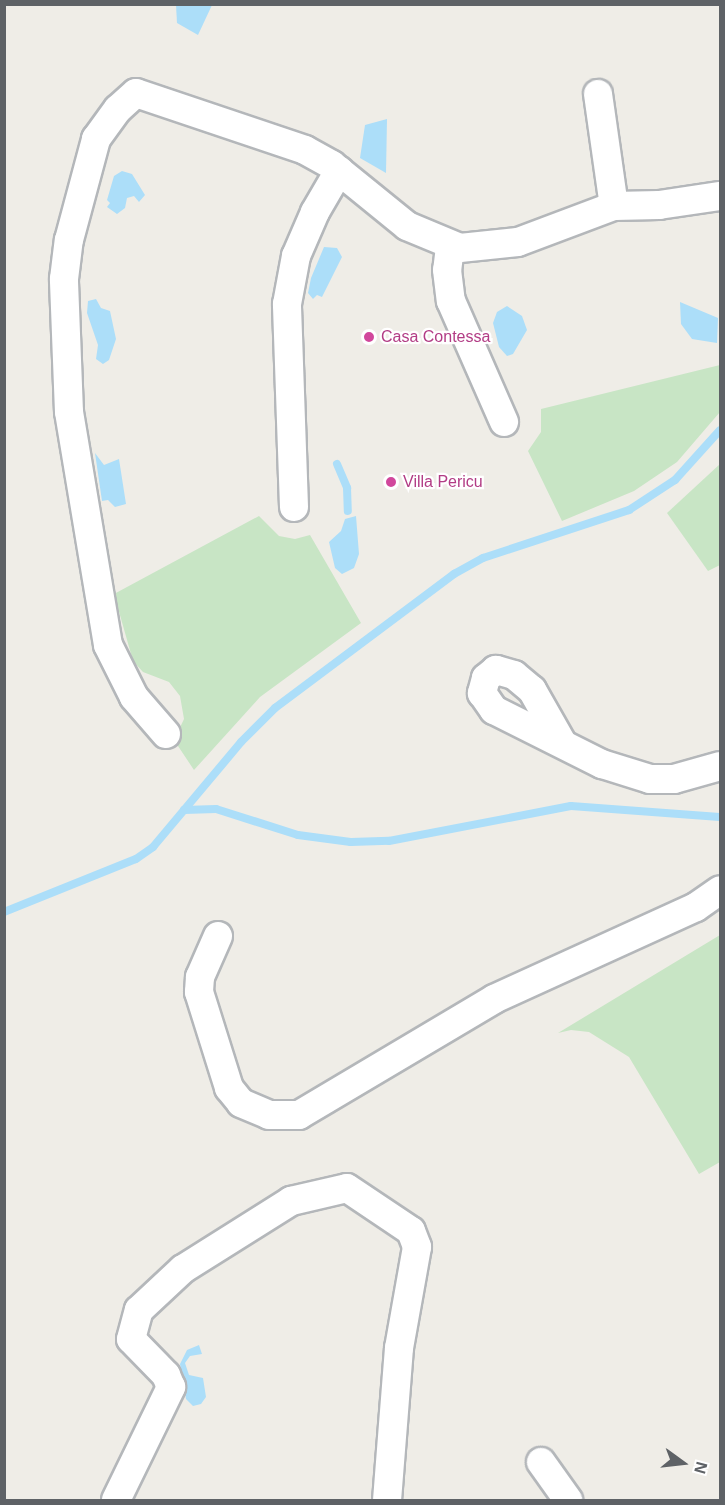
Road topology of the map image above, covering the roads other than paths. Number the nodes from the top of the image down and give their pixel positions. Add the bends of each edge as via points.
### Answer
1 (598, 94) dead end
2 (339, 171) junction
3 (720, 196) edge
4 (614, 206) junction
5 (450, 247) junction
6 (504, 422) dead end
7 (294, 507) dead end
8 (166, 734) dead end
9 (561, 741) dead end
10 (720, 766) edge
11 (720, 890) edge
12 (218, 936) dead end
13 (542, 1462) dead end
14 (116, 1500) edge
15 (387, 1500) edge
16 (568, 1500) edge

1 - 4 lane
2 - 5 lane via 407,226
2 - 7 lane via 296,256 287,304
2 - 8 lane via 305,150 136,93 109,119 96,139 72,224 65,267 71,435 108,645 134,698
3 - 4 lane via 659,205
4 - 5 lane via 506,245
5 - 6 lane via 447,270 452,302
9 - 10 lane via 602,764 650,779 674,779
11 - 12 lane via 686,912 494,999 299,1115 269,1114 241,1102 229,1088 199,992 200,977
13 - 16 lane
14 - 15 lane via 171,1387 166,1375 131,1339 139,1310 183,1269 291,1201 347,1188 411,1231 417,1247 399,1348

